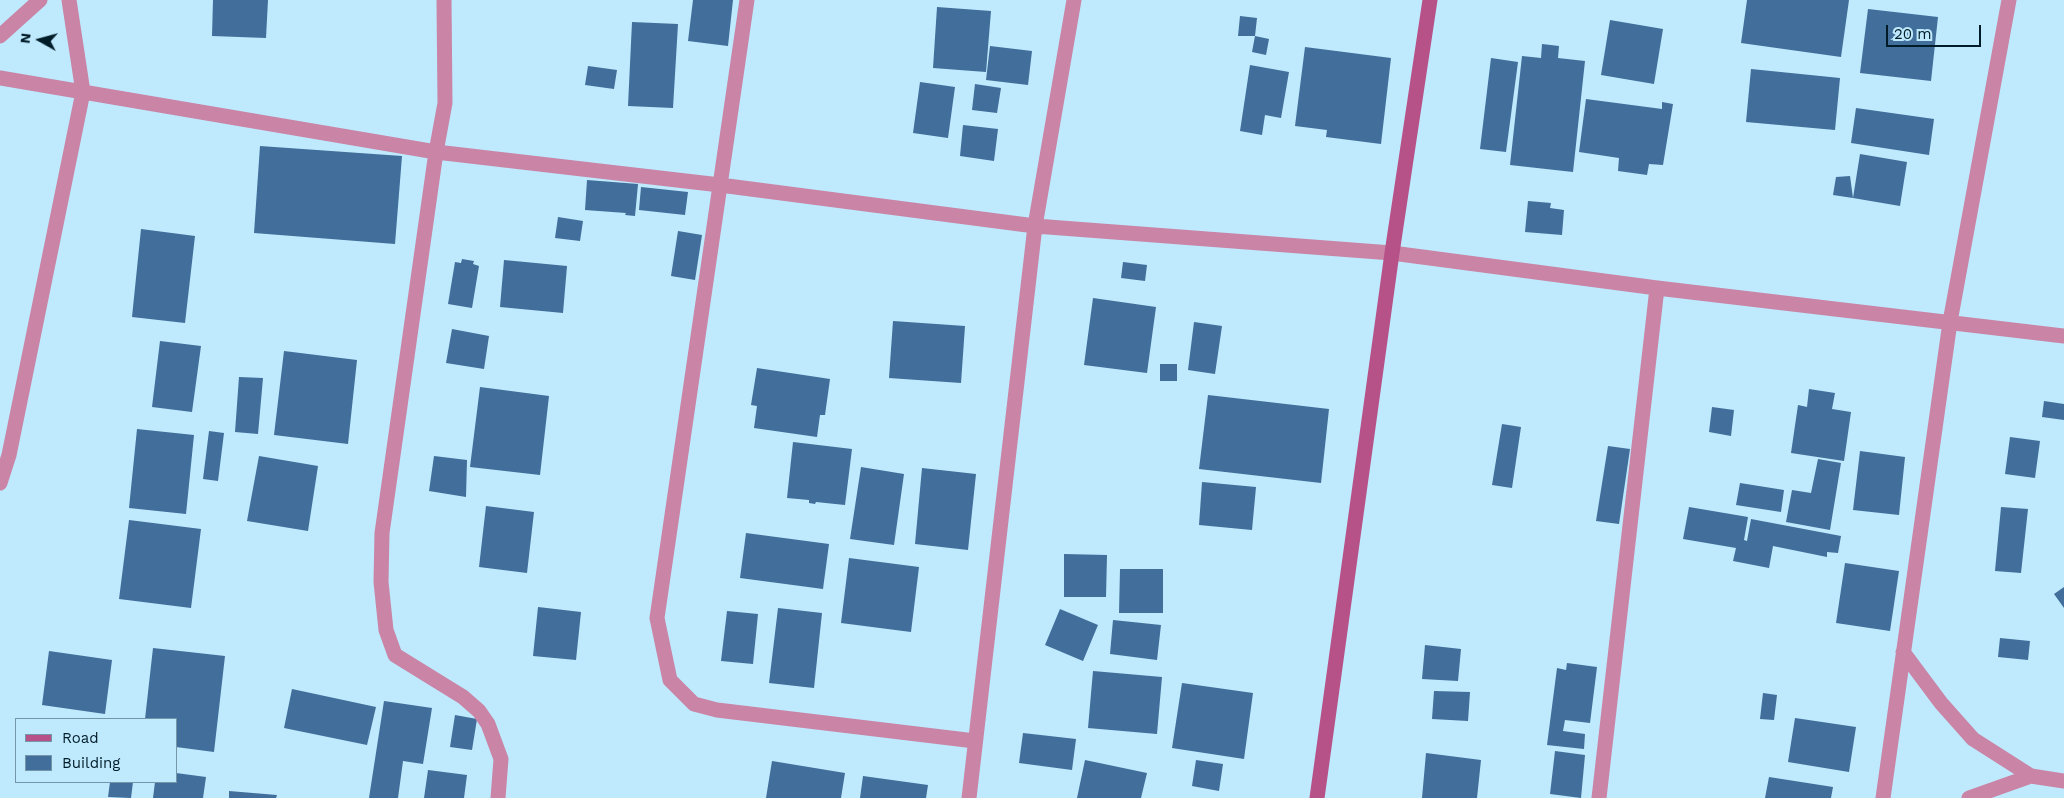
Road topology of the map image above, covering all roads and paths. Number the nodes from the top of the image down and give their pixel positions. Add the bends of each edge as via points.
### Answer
1 (40, 0) edge
2 (69, 0) edge
3 (444, 0) edge
4 (747, 0) edge
5 (1074, 0) edge
6 (1430, 0) edge
7 (2009, 0) edge
8 (0, 36) edge
9 (0, 78) edge
10 (83, 92) junction
11 (436, 152) junction
12 (720, 186) junction
13 (1035, 226) junction
14 (1392, 253) junction
15 (1657, 288) junction
16 (1950, 322) junction
17 (2064, 336) edge
18 (5, 454) edge
19 (0, 483) edge
20 (1903, 652) junction
21 (975, 742) junction
22 (2031, 776) junction
23 (2064, 781) edge
24 (498, 798) edge
25 (969, 798) edge
26 (1317, 798) edge
27 (1599, 798) edge
28 (1883, 798) edge
29 (1969, 798) edge

1 - 8 street
2 - 10 street
3 - 11 street via 445,103
4 - 12 street
5 - 13 street
6 - 14 main road
7 - 16 street
9 - 10 street
10 - 11 street
10 - 18 street
11 - 12 street
11 - 24 street via 382,533 381,582 386,630 395,655 463,697 488,724 501,759
12 - 13 street
12 - 21 street via 658,618 670,680 694,704 717,710
13 - 14 street
13 - 21 street
14 - 15 street
14 - 26 main road
15 - 16 street
15 - 27 street
16 - 17 street
16 - 20 street
18 - 19 street
20 - 22 street via 1940,702 1974,739
20 - 28 street
21 - 25 street
22 - 23 street
22 - 29 street

